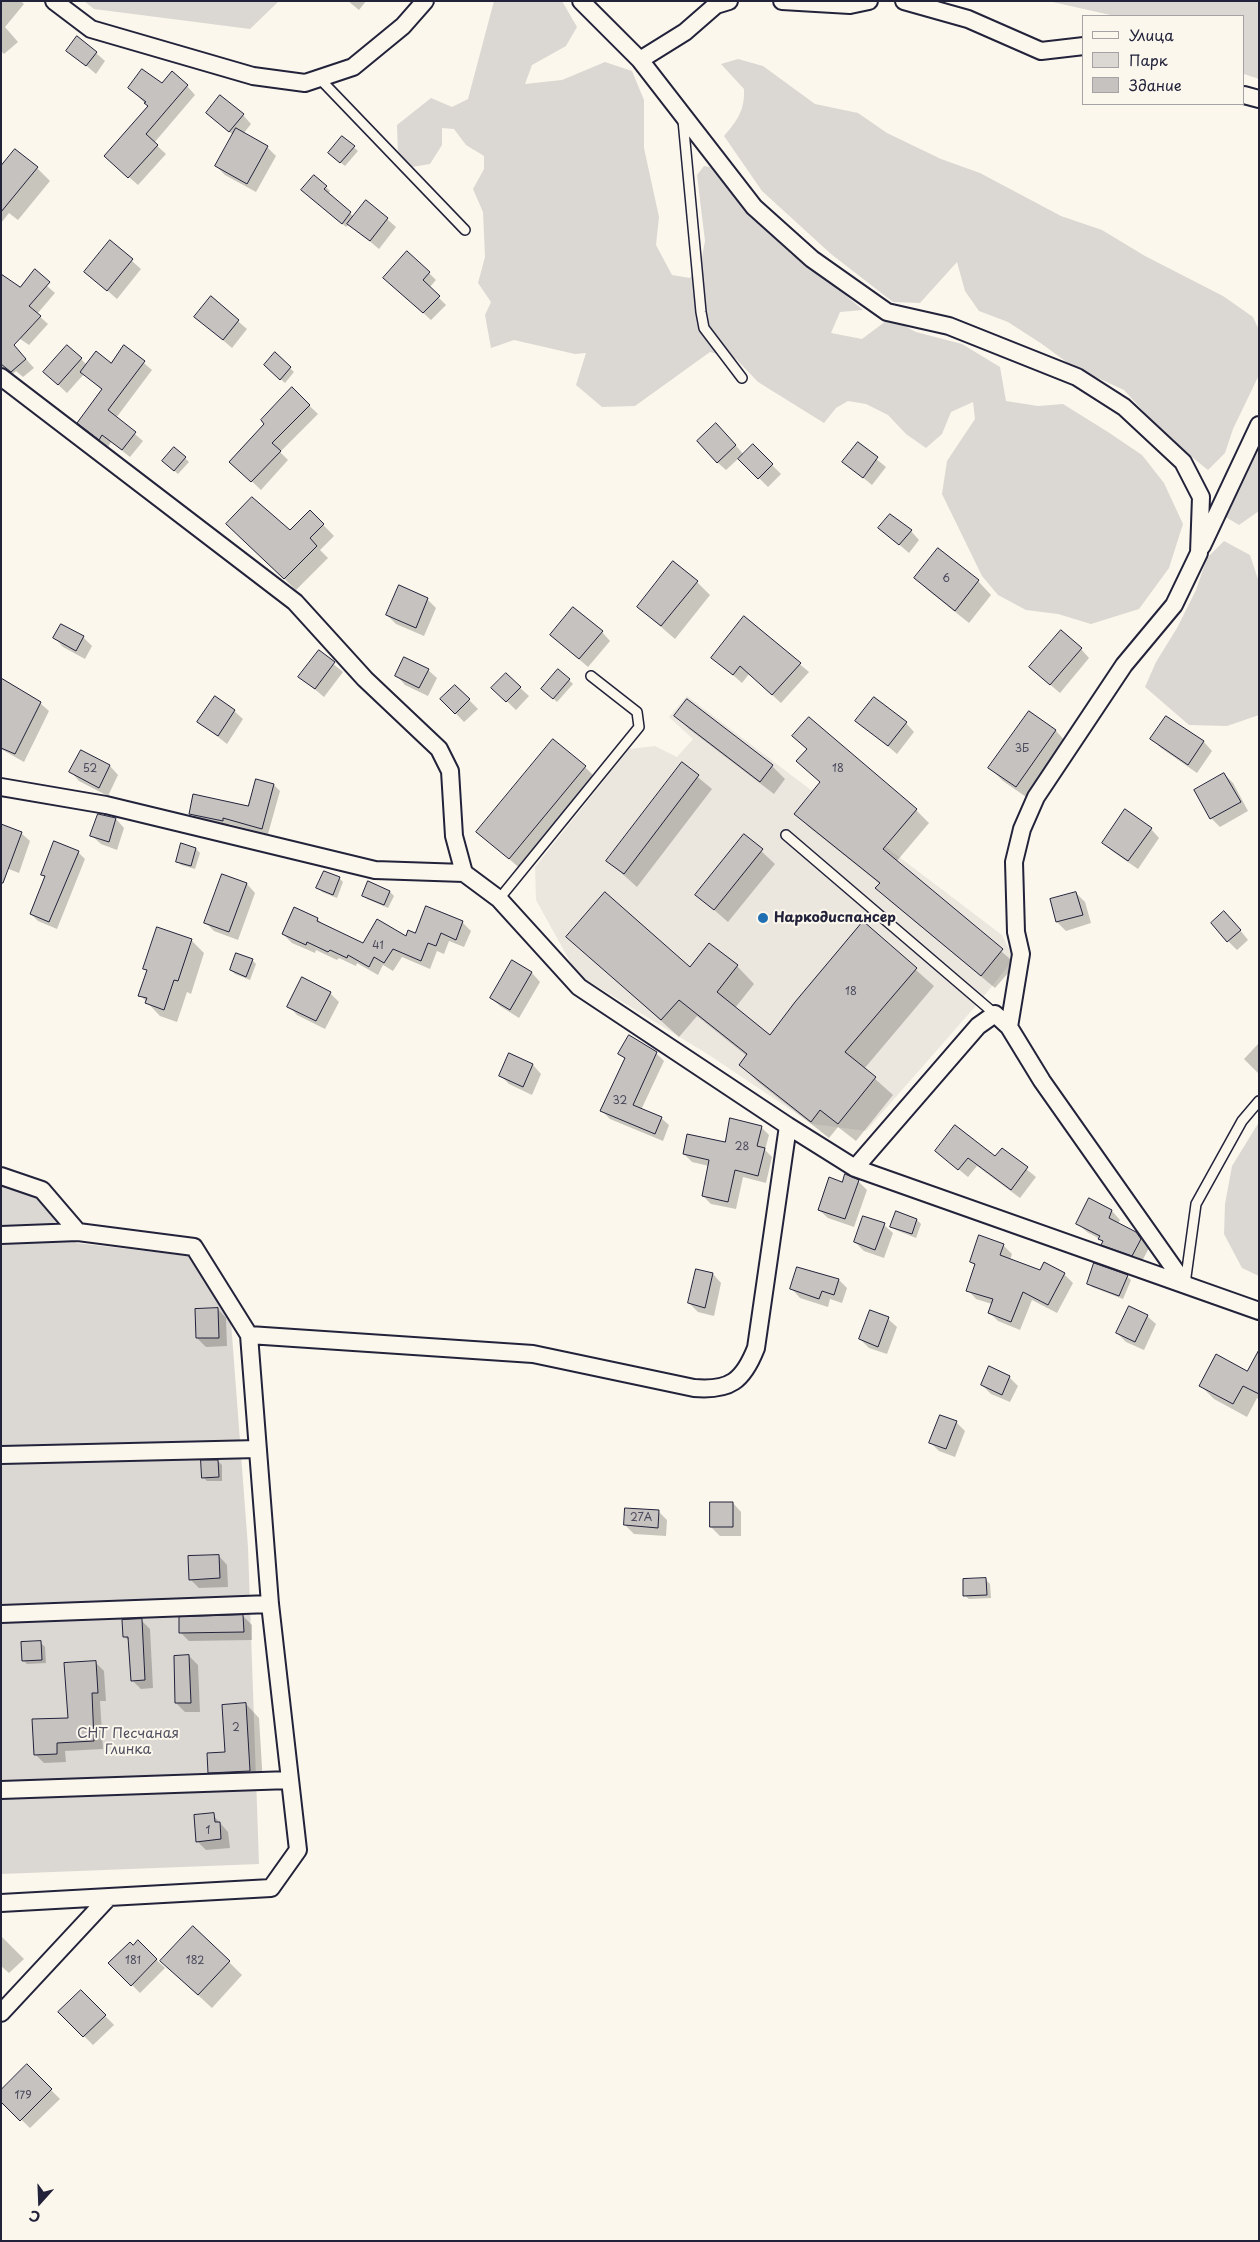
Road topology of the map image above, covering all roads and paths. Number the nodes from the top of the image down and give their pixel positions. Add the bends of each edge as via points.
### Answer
1 (54, 1) edge
2 (425, 1) edge
3 (581, 1) edge
4 (729, 1) edge
5 (782, 1) edge
6 (868, 1) edge
7 (904, 1) edge
8 (1082, 46) edge
9 (640, 60) junction
10 (319, 78) junction
11 (1245, 95) edge
12 (1259, 99) edge
13 (682, 113) junction
14 (465, 230) dead end
15 (1, 377) edge
16 (742, 378) dead end
17 (1259, 425) edge
18 (1199, 553) junction
19 (591, 676) dead end
20 (1, 786) edge
21 (786, 836) dead end
22 (464, 873) junction
23 (499, 899) junction
24 (995, 1014) junction
25 (1008, 1027) junction
26 (1259, 1101) edge
27 (788, 1126) junction
28 (855, 1168) junction
29 (1, 1176) edge
30 (78, 1232) junction
31 (1, 1236) edge
32 (1185, 1284) junction
33 (1259, 1311) edge
34 (249, 1335) junction
35 (258, 1449) junction
36 (1, 1455) edge
37 (270, 1604) junction
38 (1, 1614) edge
39 (290, 1780) junction
40 (1, 1790) edge
41 (109, 1897) junction
42 (1, 1903) edge
43 (1, 2013) edge

1 - 10 street via 91,29 254,76 305,82
2 - 10 street via 403,26 353,67
3 - 9 street
4 - 9 street via 716,4 685,32
5 - 6 street via 850,5
7 - 8 street via 968,19 1041,50
9 - 13 street
10 - 14 lane
11 - 12 street
13 - 16 lane via 700,312 704,328
13 - 18 street via 754,207 812,259 887,312 949,326 1077,377 1124,407 1183,462 1201,497
15 - 22 street via 295,602 365,679 440,749 450,771 454,836
17 - 18 street
18 - 25 street via 1174,605 1124,665 1036,797 1022,829 1014,862 1016,932 1021,954
19 - 23 lane via 637,712 640,727
20 - 22 street via 106,805 375,870
21 - 24 lane
22 - 23 street
23 - 27 street via 578,987
24 - 25 street
24 - 28 street via 978,1026
25 - 32 street via 1042,1081
26 - 32 lane via 1242,1121 1196,1204
27 - 28 street
27 - 34 street via 756,1348 739,1379 725,1387 694,1388 533,1354
28 - 32 street
29 - 30 street via 42,1190
30 - 31 street
30 - 34 street via 194,1247
32 - 33 street
34 - 35 street
35 - 36 street
35 - 37 street
37 - 38 street
37 - 39 street
39 - 40 street
39 - 41 street via 298,1850 271,1888
41 - 42 street
41 - 43 street

